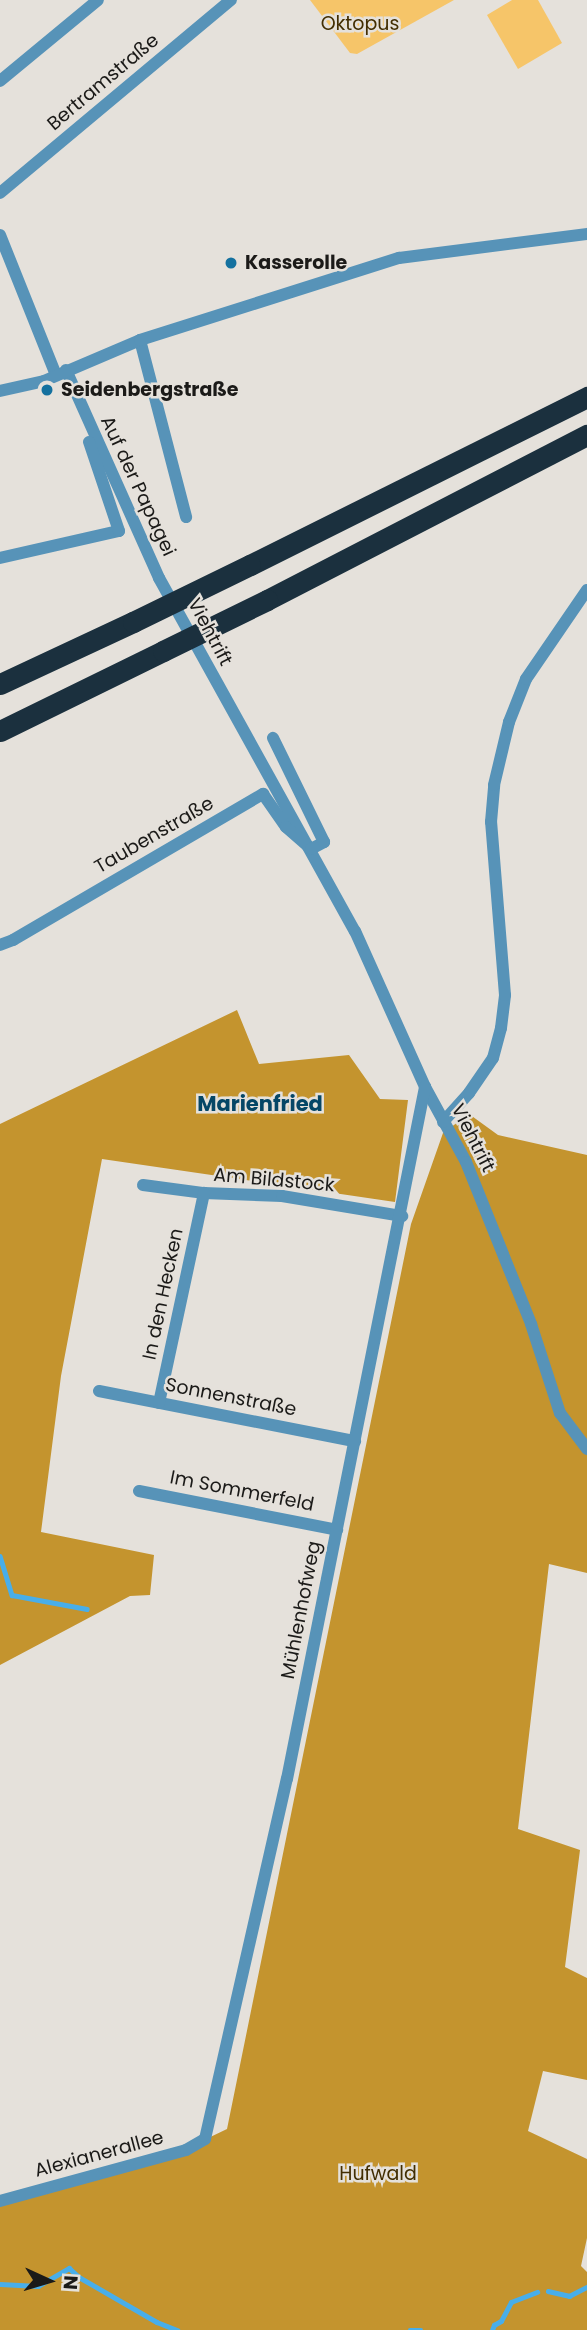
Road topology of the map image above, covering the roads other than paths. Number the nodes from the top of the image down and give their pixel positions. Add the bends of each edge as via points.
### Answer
1 (98, 0) edge
2 (231, 0) edge
3 (0, 81) edge
4 (0, 193) edge
5 (587, 234) edge
6 (0, 235) edge
7 (141, 340) junction
8 (61, 373) junction
9 (0, 391) edge
10 (587, 397) edge
11 (89, 426) junction
12 (587, 435) edge
13 (186, 517) dead end
14 (0, 558) edge
15 (159, 578) joint
16 (587, 590) edge
17 (0, 684) edge
18 (0, 731) edge
19 (273, 738) dead end
20 (311, 849) junction
21 (0, 944) edge
22 (425, 1087) junction
23 (443, 1122) junction
24 (143, 1185) dead end
25 (205, 1193) junction
26 (402, 1216) junction
27 (99, 1391) dead end
28 (159, 1403) junction
29 (355, 1441) junction
30 (587, 1449) edge
31 (139, 1490) dead end
32 (337, 1530) junction
33 (205, 2139) joint
34 (0, 2201) edge

1 - 3 street
2 - 4 street, Bertramstraße
5 - 7 street via 399,258
6 - 8 street, Auf der Papagei
7 - 8 street
7 - 13 street
8 - 9 street
8 - 11 street, Auf der Papagei
10 - 17 highway, bridge
11 - 14 street via 85,431 119,531
11 - 15 street, Auf der Papagei
12 - 18 highway, bridge
15 - 20 street, Viehtrift
16 - 23 street via 526,679 509,722 494,785 491,822 505,995 501,1028 493,1058
19 - 20 street via 324,842
20 - 21 street, Taubenstraße via 285,827 262,794
20 - 22 street, Viehtrift via 355,931
22 - 23 street, Viehtrift
22 - 26 street, Mühlenhofweg
23 - 30 street, Viehtrift via 466,1162 505,1255 560,1413
24 - 25 street, Am Bildstock
25 - 26 street, Am Bildstock via 282,1196
25 - 28 street, In den Hecken
26 - 29 street, Mühlenhofweg
27 - 28 street, Sonnenstraße
28 - 29 street, Sonnenstraße
29 - 32 street, Mühlenhofweg
31 - 32 street, Im Sommerfeld
32 - 33 street, Mühlenhofweg via 287,1779
33 - 34 street, Alexianerallee via 187,2150

